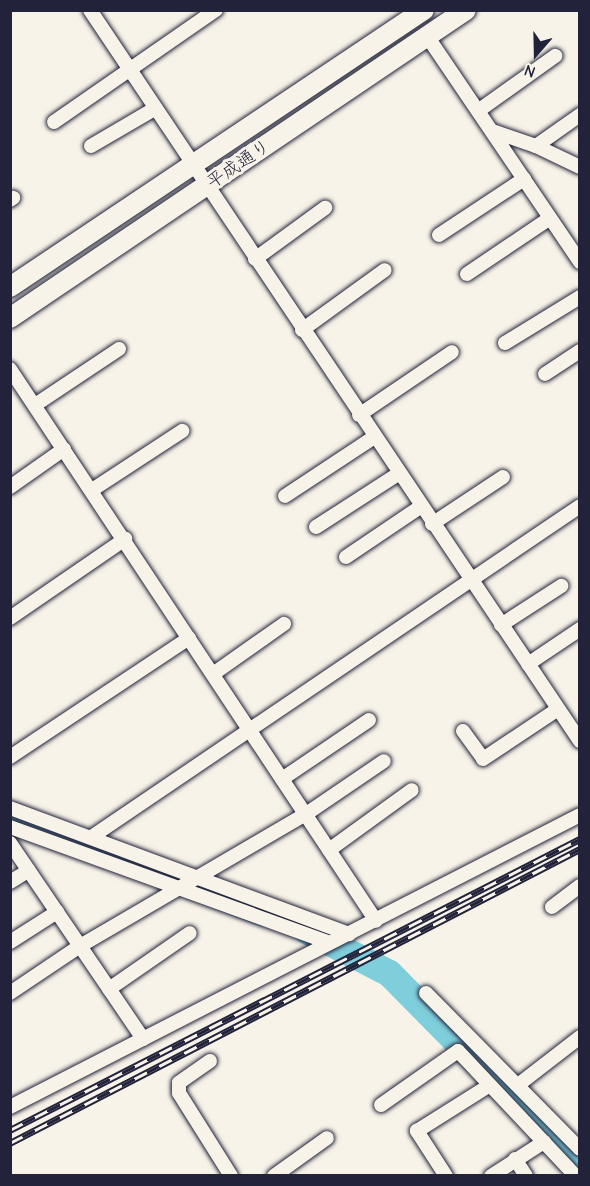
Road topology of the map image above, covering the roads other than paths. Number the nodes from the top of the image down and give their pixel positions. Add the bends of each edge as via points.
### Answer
1 (90, 10) edge
2 (216, 10) edge
3 (466, 10) edge
4 (415, 13) edge
5 (427, 36) junction
6 (555, 56) dead end
7 (129, 68) junction
8 (156, 108) junction
9 (478, 111) junction
10 (579, 115) edge
11 (54, 122) dead end
12 (492, 131) junction
13 (91, 146) dead end
14 (536, 146) junction
15 (194, 165) junction
16 (579, 167) edge
17 (524, 179) junction
18 (207, 186) junction
19 (325, 208) dead end
20 (550, 218) junction
21 (439, 235) dead end
22 (255, 259) junction
23 (579, 262) edge
24 (385, 270) dead end
25 (467, 274) dead end
26 (10, 287) edge
27 (579, 297) edge
28 (10, 318) edge
29 (302, 330) junction
30 (505, 343) dead end
31 (119, 349) dead end
32 (579, 351) edge
33 (452, 352) dead end
34 (10, 369) edge
35 (545, 374) dead end
36 (35, 405) junction
37 (359, 416) junction
38 (182, 431) dead end
39 (373, 438) junction
40 (64, 449) junction
41 (398, 474) junction
42 (503, 477) dead end
43 (10, 487) edge
44 (92, 490) junction
45 (285, 496) dead end
46 (579, 506) edge
47 (420, 507) junction
48 (432, 524) junction
49 (316, 527) dead end
50 (125, 539) junction
51 (346, 557) dead end
52 (471, 580) junction
53 (561, 586) dead end
54 (10, 618) edge
55 (284, 624) dead end
56 (501, 626) junction
57 (579, 629) edge
58 (189, 638) junction
59 (528, 664) junction
60 (213, 674) junction
61 (558, 709) junction
62 (369, 720) dead end
63 (249, 728) junction
64 (463, 731) dead end
65 (579, 741) edge
66 (10, 757) edge
67 (384, 761) dead end
68 (282, 779) junction
69 (412, 790) dead end
70 (10, 808) edge
71 (306, 814) junction
72 (579, 815) edge
73 (10, 827) edge
74 (93, 836) junction
75 (10, 843) edge
76 (329, 850) junction
77 (29, 870) junction
78 (200, 876) junction
79 (10, 882) edge
80 (579, 886) edge
81 (177, 888) junction
82 (552, 907) dead end
83 (57, 912) junction
84 (376, 921) junction
85 (190, 933) dead end
86 (349, 934) junction
87 (10, 942) edge
88 (328, 942) junction
89 (80, 946) junction
90 (109, 989) junction
91 (10, 993) edge
92 (426, 993) dead end
93 (579, 1037) edge
94 (143, 1039) junction
95 (210, 1061) dead end
96 (490, 1085) junction
97 (518, 1085) junction
98 (381, 1105) dead end
99 (10, 1107) edge
100 (579, 1127) edge
101 (566, 1135) junction
102 (327, 1138) dead end
103 (544, 1142) junction
104 (579, 1149) edge
105 (515, 1159) junction
106 (231, 1176) edge
107 (274, 1176) edge
108 (446, 1176) edge
109 (490, 1176) edge
110 (526, 1176) edge
111 (576, 1176) edge

1 - 7 street
2 - 7 street
3 - 5 street, 平成通り
4 - 15 street, 平成通り
5 - 9 street
5 - 18 street, 平成通り
6 - 9 street
7 - 8 street
7 - 11 street
8 - 13 street
8 - 15 street
9 - 12 street
10 - 14 street
12 - 14 street
12 - 17 street
14 - 16 street
15 - 18 street
15 - 26 street, 平成通り
17 - 20 street
17 - 21 street
18 - 22 street
18 - 28 street, 平成通り
19 - 22 street
20 - 23 street
20 - 25 street
22 - 29 street
24 - 29 street
27 - 30 street
29 - 37 street
31 - 36 street
32 - 35 street
33 - 37 street
34 - 36 street
36 - 40 street
37 - 39 street
38 - 44 street
39 - 41 street
39 - 45 street
40 - 43 street
40 - 44 street
41 - 47 street
41 - 49 street
42 - 48 street
44 - 50 street
46 - 52 street
47 - 48 street
47 - 51 street
48 - 52 street
50 - 54 street
50 - 58 street
52 - 56 street
52 - 63 street
53 - 56 street
55 - 60 street
56 - 59 street
57 - 59 street
58 - 60 street
58 - 66 street
59 - 61 street
60 - 63 street
61 - 64 street via 483,759
61 - 65 street
62 - 68 street
63 - 68 street
63 - 74 street
67 - 71 street
68 - 71 street
69 - 76 street
70 - 74 street
71 - 76 street
71 - 78 street
72 - 84 street
73 - 81 street
74 - 78 street
75 - 77 street
76 - 84 street
77 - 79 street
77 - 83 street
78 - 81 street
78 - 86 street
80 - 82 street
81 - 88 street
81 - 89 street
83 - 87 street
83 - 89 street
84 - 86 street
85 - 90 street
86 - 88 street
88 - 94 street
89 - 90 street
89 - 91 street
90 - 94 street
92 - 97 street
93 - 97 street
94 - 99 street
95 - 106 street via 179,1083 179,1093
96 - 98 street via 458,1051
96 - 103 street
96 - 108 street via 417,1131
97 - 101 street
100 - 101 street
101 - 104 street
102 - 107 street
103 - 105 street
103 - 111 street
105 - 109 street
105 - 110 street

